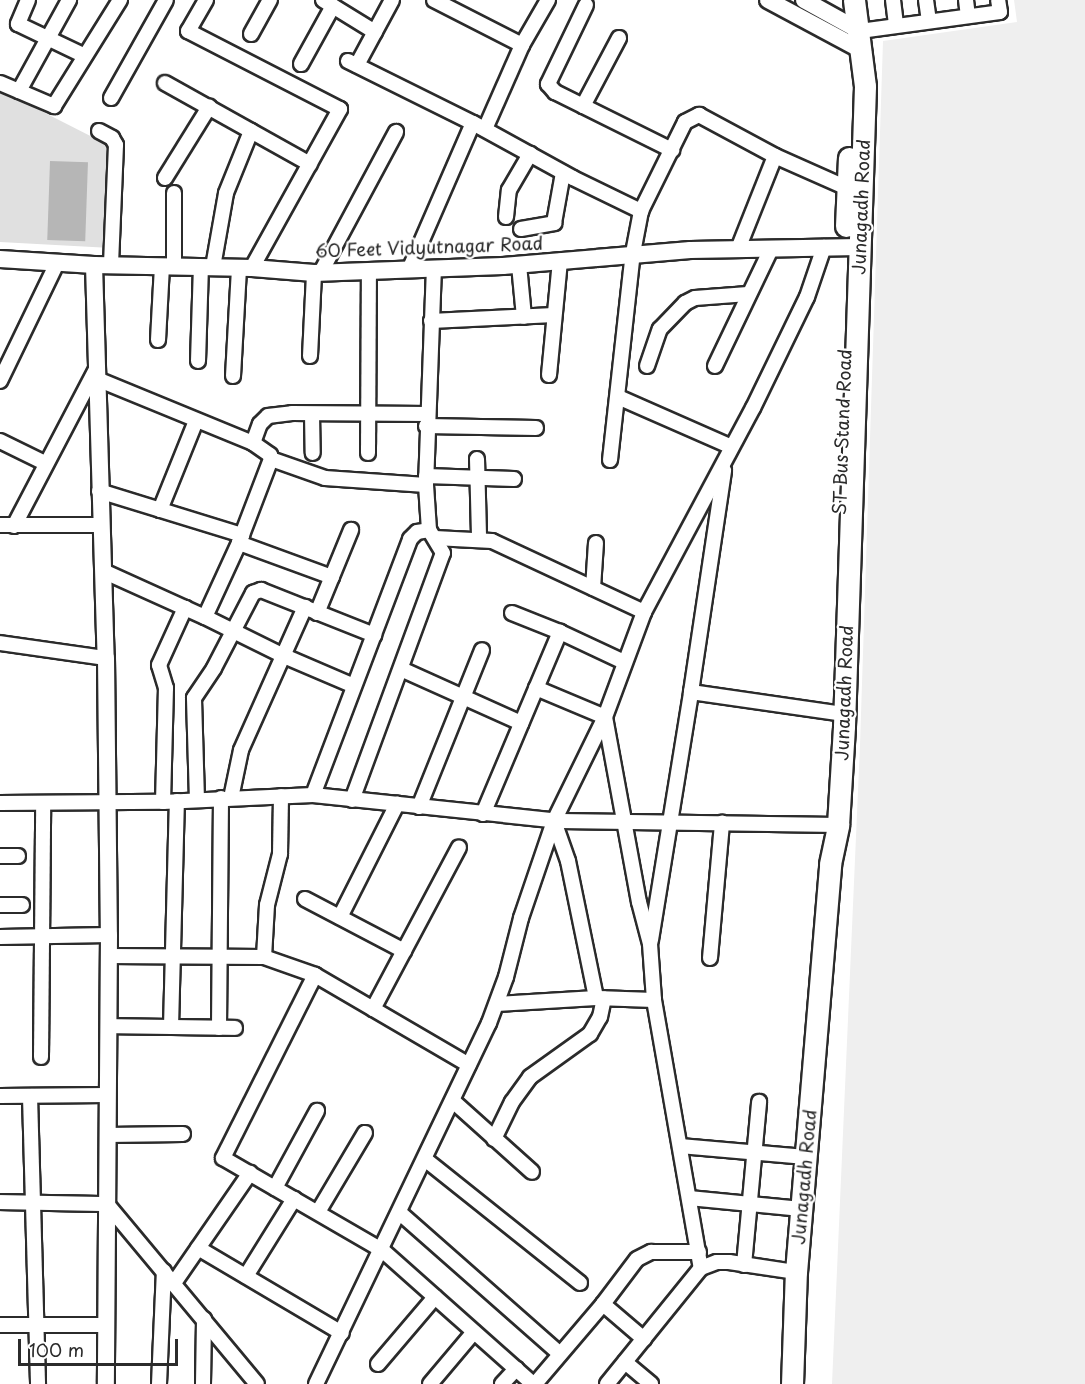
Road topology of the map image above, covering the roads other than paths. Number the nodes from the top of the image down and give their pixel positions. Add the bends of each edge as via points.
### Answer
1 (28, 0) edge
2 (69, 0) edge
3 (166, 0) edge
4 (206, 0) edge
5 (270, 0) edge
6 (392, 0) edge
7 (434, 0) edge
8 (548, 0) edge
9 (768, 0) edge
10 (804, 0) edge
11 (843, 0) edge
12 (854, 0) edge
13 (893, 0) edge
14 (926, 0) edge
15 (966, 0) edge
16 (998, 0) edge
17 (116, 1) edge
18 (328, 3) edge
19 (586, 5) dead end
20 (968, 16) junction
21 (929, 21) junction
22 (896, 25) junction
23 (375, 32) junction
24 (251, 34) dead end
25 (48, 37) junction
26 (619, 38) dead end
27 (855, 38) junction
28 (522, 45) junction
29 (85, 56) junction
30 (301, 64) dead end
31 (0, 83) edge
32 (165, 83) dead end
33 (19, 91) junction
34 (111, 98) dead end
35 (583, 106) junction
36 (209, 107) junction
37 (479, 126) junction
38 (99, 131) dead end
39 (251, 131) junction
40 (396, 132) dead end
41 (672, 150) junction
42 (530, 154) junction
43 (775, 156) junction
44 (310, 164) junction
45 (563, 173) junction
46 (165, 178) dead end
47 (855, 191) junction
48 (174, 193) dead end
49 (641, 211) junction
50 (506, 217) dead end
51 (521, 230) dead end
52 (824, 247) junction
53 (852, 247) junction
54 (738, 249) junction
55 (771, 249) junction
56 (633, 253) junction
57 (0, 260) edge
58 (560, 261) junction
59 (57, 263) junction
60 (519, 265) junction
61 (102, 266) junction
62 (168, 266) junction
63 (207, 267) junction
64 (246, 268) junction
65 (434, 269) junction
66 (409, 270) junction
67 (369, 272) junction
68 (317, 273) junction
69 (748, 294) junction
70 (555, 315) junction
71 (524, 317) junction
72 (431, 321) junction
73 (158, 340) dead end
74 (310, 356) dead end
75 (198, 361) dead end
76 (647, 366) dead end
77 (715, 366) dead end
78 (96, 374) junction
79 (549, 375) dead end
80 (233, 376) dead end
81 (0, 381) edge
82 (618, 398) junction
83 (312, 414) junction
84 (368, 414) junction
85 (426, 420) junction
86 (196, 421) junction
87 (536, 428) dead end
88 (0, 441) edge
89 (253, 443) junction
90 (313, 453) dead end
91 (368, 453) dead end
92 (728, 453) junction
93 (271, 459) junction
94 (477, 459) dead end
95 (610, 460) dead end
96 (45, 463) junction
97 (477, 477) junction
98 (514, 479) dead end
99 (426, 481) junction
100 (99, 491) junction
101 (160, 510) junction
102 (100, 525) junction
103 (7, 526) edge
104 (351, 530) dead end
105 (432, 534) junction
106 (479, 538) junction
107 (241, 539) junction
108 (596, 543) dead end
109 (103, 571) junction
110 (332, 577) junction
111 (593, 588) junction
112 (185, 608) junction
113 (311, 610) junction
114 (644, 612) junction
115 (512, 613) dead end
116 (205, 617) junction
117 (233, 632) junction
118 (560, 632) junction
119 (374, 635) junction
120 (0, 643) edge
121 (482, 650) dead end
122 (284, 656) junction
123 (106, 658) junction
124 (624, 662) junction
125 (400, 669) junction
126 (354, 686) junction
127 (536, 688) junction
128 (691, 692) junction
129 (462, 698) junction
130 (838, 713) junction
131 (605, 717) junction
132 (521, 723) junction
133 (312, 795) junction
134 (281, 796) junction
135 (226, 798) junction
136 (197, 800) junction
137 (352, 800) junction
138 (170, 801) junction
139 (0, 803) edge
140 (107, 803) junction
141 (397, 804) junction
142 (42, 805) junction
143 (419, 807) junction
144 (483, 814) junction
145 (555, 821) junction
146 (624, 822) junction
147 (671, 822) junction
148 (722, 824) junction
149 (832, 825) junction
150 (459, 848) dead end
151 (0, 856) edge
152 (18, 856) dead end
153 (830, 864) joint
154 (305, 899) dead end
155 (0, 905) edge
156 (22, 905) dead end
157 (340, 917) junction
158 (109, 935) junction
159 (42, 936) junction
160 (0, 937) edge
161 (650, 944) junction
162 (404, 951) junction
163 (109, 956) junction
164 (173, 956) junction
165 (220, 957) junction
166 (264, 957) junction
167 (710, 958) dead end
168 (315, 975) junction
169 (600, 998) junction
170 (654, 1000) junction
171 (497, 1004) junction
172 (373, 1009) junction
173 (108, 1026) junction
174 (171, 1027) junction
175 (219, 1028) junction
176 (235, 1028) dead end
177 (41, 1057) dead end
178 (469, 1065) junction
179 (107, 1095) junction
180 (0, 1096) edge
181 (30, 1096) junction
182 (453, 1101) junction
183 (759, 1102) dead end
184 (317, 1111) dead end
185 (365, 1133) dead end
186 (183, 1134) dead end
187 (107, 1135) junction
188 (494, 1139) junction
189 (680, 1146) junction
190 (754, 1152) junction
191 (806, 1157) junction
192 (426, 1160) junction
193 (532, 1172) dead end
194 (250, 1173) junction
195 (275, 1188) junction
196 (689, 1198) junction
197 (294, 1199) junction
198 (0, 1202) edge
199 (33, 1203) junction
200 (107, 1204) junction
201 (749, 1204) junction
202 (801, 1209) junction
203 (318, 1212) junction
204 (400, 1213) junction
205 (198, 1248) junction
206 (382, 1250) junction
207 (699, 1251) junction
208 (744, 1264) junction
209 (701, 1268) junction
210 (164, 1271) junction
211 (796, 1272) junction
212 (246, 1276) junction
213 (174, 1283) junction
214 (580, 1283) dead end
215 (435, 1297) junction
216 (603, 1304) junction
217 (204, 1319) junction
218 (0, 1324) edge
219 (36, 1325) junction
220 (106, 1325) junction
221 (474, 1332) junction
222 (342, 1333) junction
223 (644, 1339) junction
224 (560, 1354) junction
225 (625, 1362) junction
226 (378, 1364) dead end
227 (516, 1369) junction
228 (38, 1384) edge
229 (106, 1384) edge
230 (159, 1384) edge
231 (203, 1384) edge
232 (257, 1384) edge
233 (316, 1384) edge
234 (430, 1384) edge
235 (502, 1384) edge
236 (534, 1384) edge
237 (607, 1384) edge
238 (651, 1384) edge
239 (792, 1384) edge

1 - 25 street via 18,24
2 - 25 street
3 - 34 street
4 - 44 street via 188,31 340,109
5 - 24 street
6 - 23 street
7 - 28 street
8 - 28 street
9 - 27 street
10 - 27 street
11 - 27 main road, ST Bus Stand Road
12 - 27 main road
13 - 22 street
14 - 21 street
15 - 20 street
16 - 20 street via 1000,12
17 - 29 street
18 - 23 street
18 - 30 street
19 - 35 street via 548,84 555,92
20 - 21 street
21 - 22 street
22 - 27 street
23 - 37 street via 352,63
25 - 29 street
25 - 33 street
26 - 35 street
27 - 47 main road, ST Bus Stand Road
28 - 37 street
29 - 33 street via 54,106
31 - 33 street
32 - 36 street
35 - 41 street
36 - 39 street
36 - 46 street
37 - 42 street
37 - 66 street
38 - 61 street via 116,145
39 - 44 street
39 - 63 street via 226,193
40 - 68 street
41 - 43 street via 685,122 699,115
41 - 49 street
42 - 45 street
42 - 50 street via 509,190
43 - 47 street
43 - 54 street
44 - 64 street
45 - 49 street
45 - 51 street via 554,224
47 - 53 main road, ST Bus Stand Road
48 - 62 street
49 - 56 street
52 - 53 street, 60 Feet Vidyutnagar Road
52 - 55 street, 60 Feet Vidyutnagar Road
52 - 92 street via 807,297
53 - 130 main road, ST Bus Stand Road via 846,341
54 - 55 street, 60 Feet Vidyutnagar Road
54 - 56 street, 60 Feet Vidyutnagar Road
55 - 69 street
56 - 58 street, 60 Feet Vidyutnagar Road
56 - 82 street
57 - 59 street, 60 Feet Vidyutnagar Road
58 - 60 street, 60 Feet Vidyutnagar Road
58 - 70 street
59 - 61 street, 60 Feet Vidyutnagar Road
59 - 81 street
60 - 65 street, 60 Feet Vidyutnagar Road
60 - 71 street
61 - 62 street, 60 Feet Vidyutnagar Road
61 - 78 street
62 - 63 street, 60 Feet Vidyutnagar Road
62 - 73 street
63 - 64 street, 60 Feet Vidyutnagar Road
63 - 75 street
64 - 68 street, 60 Feet Vidyutnagar Road
64 - 80 street
65 - 66 street, 60 Feet Vidyutnagar Road
65 - 72 street
66 - 67 street, 60 Feet Vidyutnagar Road
67 - 68 street, 60 Feet Vidyutnagar Road
67 - 84 street
68 - 74 street
69 - 76 street via 695,298 685,303 660,329
69 - 77 street
70 - 71 street
70 - 79 street
71 - 72 street
72 - 85 street
78 - 86 street
78 - 96 street
78 - 100 street
82 - 92 street
82 - 95 street
83 - 84 street
83 - 89 street via 268,416 260,424
83 - 90 street
84 - 85 street
84 - 91 street
85 - 87 street
85 - 99 street
86 - 89 street
86 - 101 street
88 - 96 street
89 - 93 street
92 - 114 street
92 - 128 street
93 - 99 street via 325,478
93 - 107 street
94 - 97 street
96 - 103 street
97 - 98 street
97 - 99 street
97 - 106 street
99 - 105 street
100 - 101 street
100 - 102 street
101 - 107 street
102 - 103 street
102 - 109 street
104 - 110 street
105 - 106 street
105 - 119 street via 417,532 410,539
105 - 125 street via 443,549 443,557
106 - 111 street
107 - 110 street
107 - 116 street
108 - 111 street
109 - 112 street
109 - 123 street
110 - 113 street
111 - 114 street
112 - 116 street
112 - 138 street via 159,665 166,688
113 - 117 street via 257,591
113 - 119 street
113 - 122 street
114 - 124 street
115 - 118 street
116 - 117 street
117 - 122 street
117 - 136 street via 194,698
118 - 124 street
118 - 127 street
119 - 126 street
120 - 123 street
121 - 129 street
122 - 126 street
122 - 135 street via 241,750
123 - 140 street
124 - 131 street
125 - 129 street
125 - 137 street
126 - 133 street
127 - 131 street
127 - 132 street
128 - 130 street
128 - 147 street
129 - 132 street
129 - 143 street
130 - 149 main road, ST Bus Stand Road
131 - 145 street
131 - 146 street
132 - 144 street
133 - 134 street
133 - 137 street
134 - 135 street
134 - 166 street via 280,854 267,904
135 - 136 street
135 - 165 street
136 - 138 street
137 - 141 street
138 - 140 street
138 - 164 street
139 - 142 street
140 - 142 street
140 - 158 street
141 - 143 street
141 - 157 street
142 - 159 street
143 - 144 street
144 - 145 street
145 - 146 street
145 - 169 street
145 - 171 street via 521,918
146 - 147 street
146 - 161 street
147 - 148 street
147 - 161 street
148 - 149 street
148 - 167 street
149 - 153 main road, ST Bus Stand Road
150 - 162 street
151 - 152 street
153 - 191 main road, Junagadh Road
154 - 157 street
155 - 156 street
157 - 162 street
158 - 159 street
158 - 163 street
159 - 160 street
159 - 177 street
161 - 170 street
162 - 172 street
163 - 164 street
163 - 173 street
164 - 165 street
164 - 174 street
165 - 166 street
165 - 175 street
166 - 168 street
168 - 172 street
168 - 194 street via 223,1158
169 - 170 street
169 - 171 street
169 - 188 street via 600,1017 590,1034 530,1077 512,1102
170 - 189 street
171 - 178 street
172 - 178 street
173 - 174 street
173 - 179 street
174 - 175 street
175 - 176 street
178 - 182 street
179 - 181 street
179 - 187 street
180 - 181 street
181 - 199 street
182 - 188 street
182 - 192 street
183 - 190 street
184 - 195 street
185 - 203 street
186 - 187 street
187 - 200 street
188 - 193 street
189 - 190 street
189 - 196 street
190 - 191 street
190 - 201 street
191 - 202 main road, Junagadh Road
192 - 204 street
192 - 214 street
194 - 195 street
194 - 205 street
195 - 197 street
196 - 201 street
196 - 207 street
197 - 203 street
197 - 212 street
198 - 199 street
199 - 200 street
199 - 219 street
200 - 210 street
200 - 220 street
201 - 202 street
201 - 208 street
202 - 211 main road, Junagadh Road
203 - 206 street
204 - 206 street
204 - 224 street
205 - 212 street
205 - 213 street
206 - 215 street
206 - 222 street
207 - 209 street
207 - 216 street via 643,1255
208 - 209 street via 717,1262
208 - 211 street
209 - 223 street
210 - 213 street
210 - 230 street
211 - 239 main road, Junagadh Road
212 - 222 street
213 - 217 street
215 - 221 street
215 - 226 street
216 - 223 street
216 - 224 street
217 - 231 street
217 - 232 street
218 - 219 street
219 - 220 street
219 - 228 street
220 - 229 street
221 - 227 street
221 - 234 street
222 - 233 street
223 - 225 street
224 - 236 street
225 - 237 street
225 - 238 street
227 - 235 street
227 - 236 street

